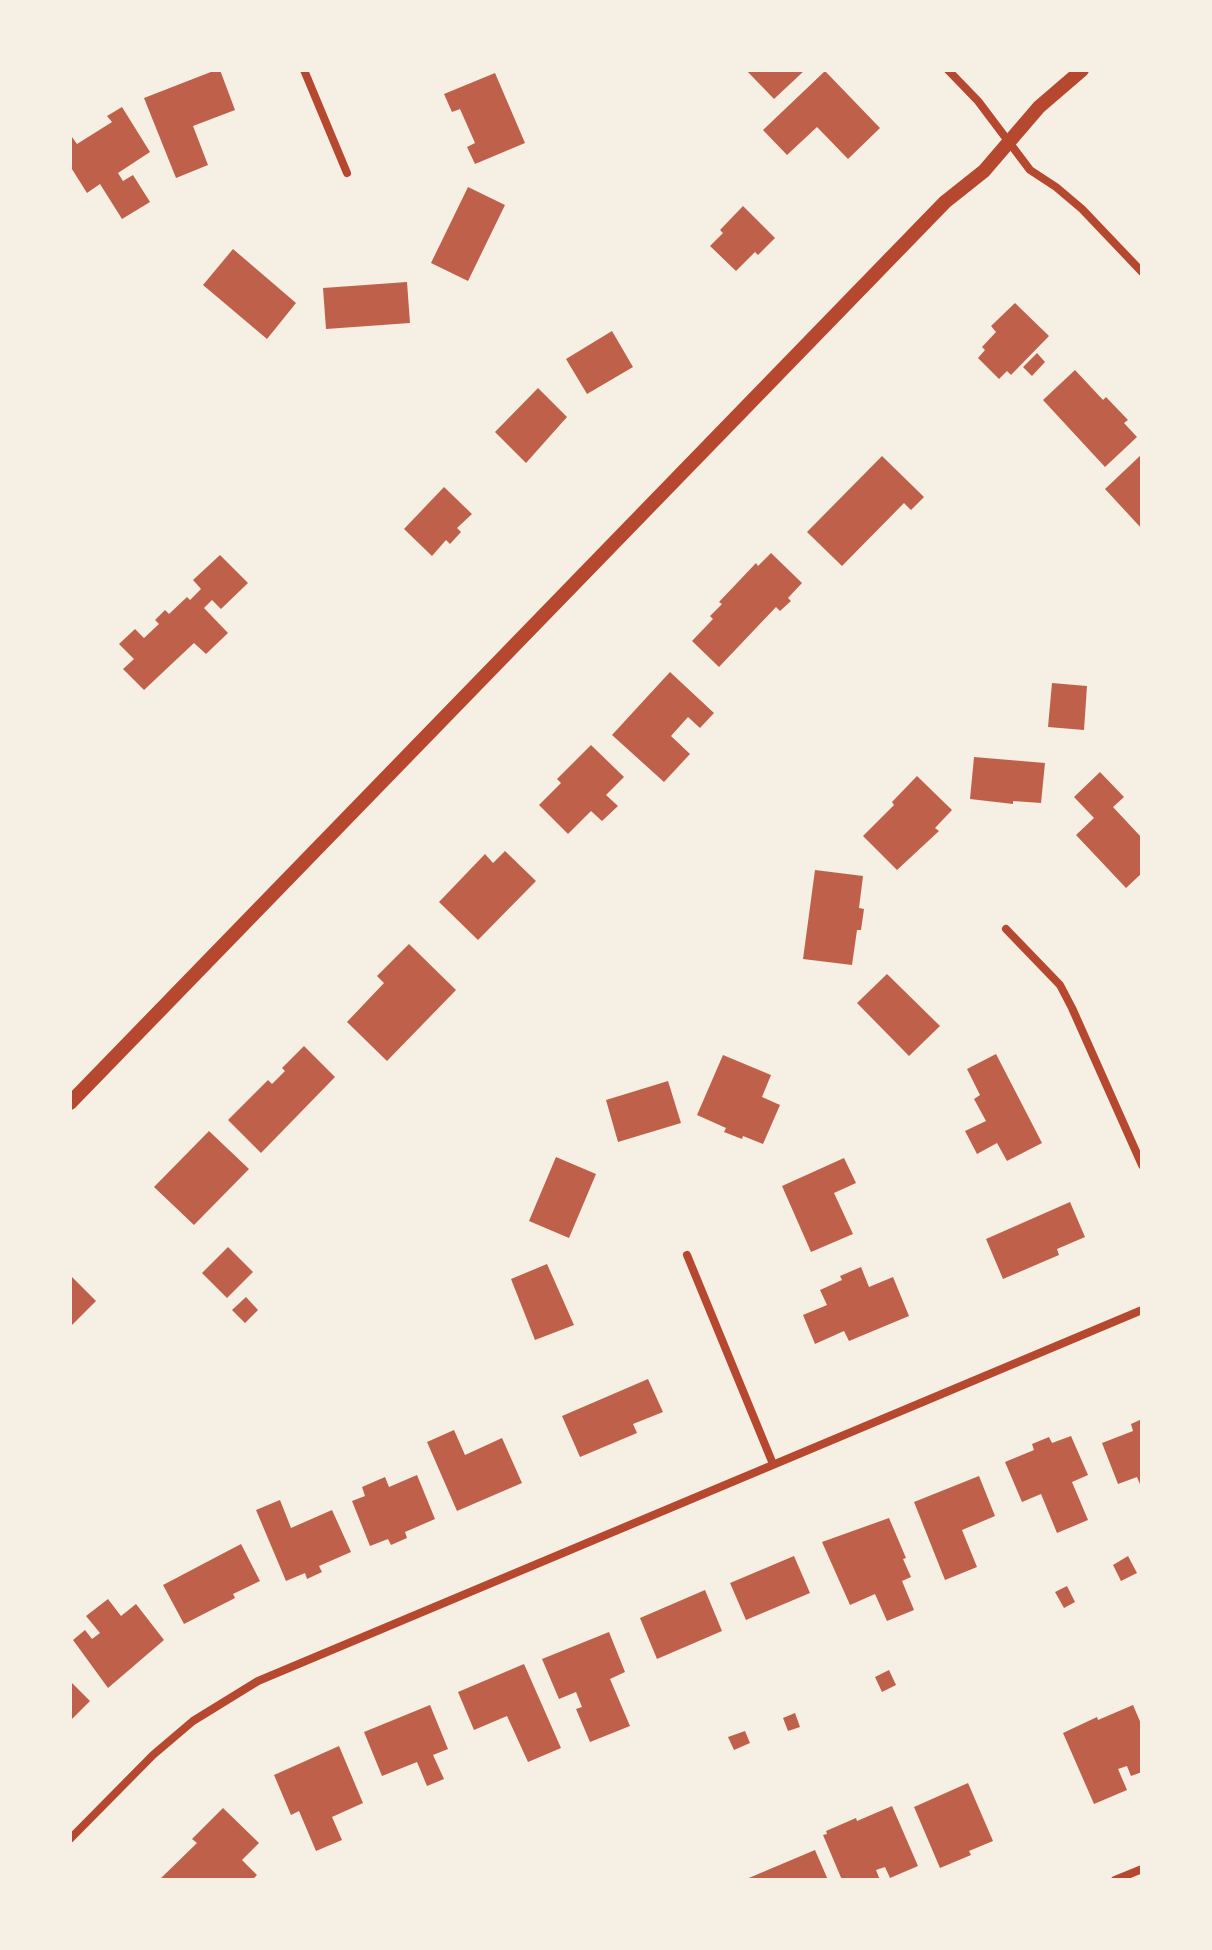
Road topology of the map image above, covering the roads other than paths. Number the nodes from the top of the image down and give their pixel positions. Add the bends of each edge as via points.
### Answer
1 (304, 70) edge
2 (948, 70) edge
3 (1082, 70) edge
4 (1009, 142) junction
5 (347, 173) dead end
6 (1142, 272) edge
7 (1006, 929) dead end
8 (70, 1103) edge
9 (1142, 1165) edge
10 (687, 1255) dead end
11 (1142, 1310) edge
12 (773, 1464) junction
13 (70, 1839) edge
14 (1142, 1869) edge
15 (1115, 1880) edge

1 - 5 street
2 - 4 street
3 - 4 street
4 - 6 street via 1030,170 1082,209
4 - 8 street
7 - 9 street via 1060,985
10 - 12 street
11 - 12 street
12 - 13 street via 258,1681 193,1721
14 - 15 street

